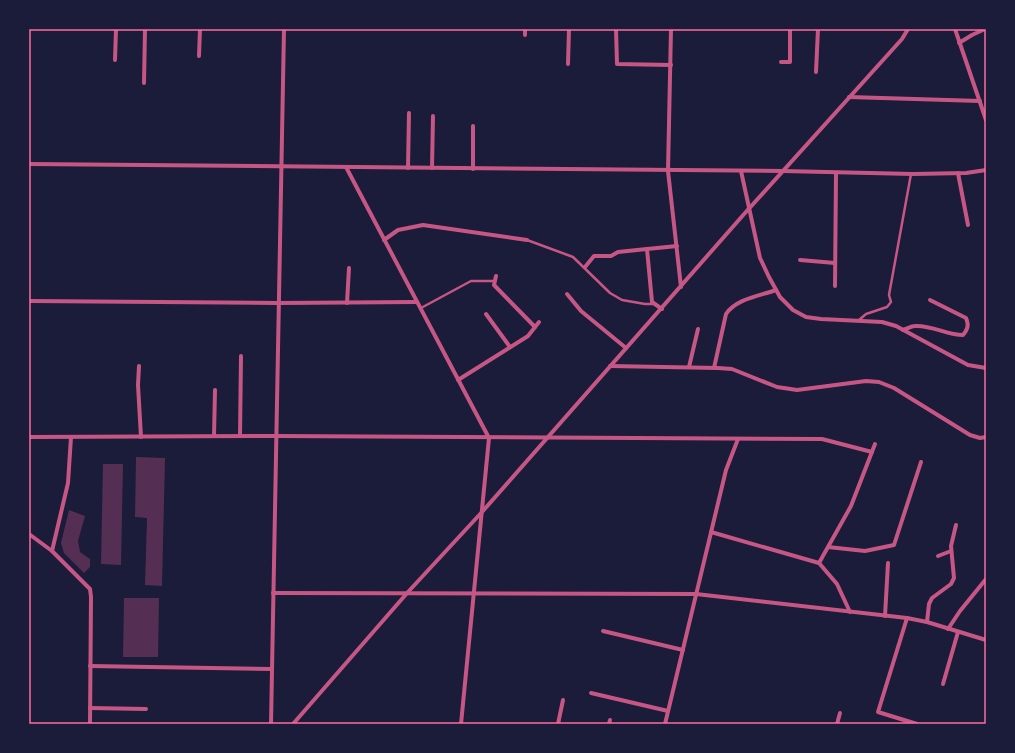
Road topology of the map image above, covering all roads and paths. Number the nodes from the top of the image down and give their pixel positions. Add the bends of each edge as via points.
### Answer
1 (116, 29) edge
2 (145, 29) edge
3 (200, 29) edge
4 (284, 29) edge
5 (525, 29) edge
6 (569, 29) edge
7 (616, 29) edge
8 (671, 29) edge
9 (790, 29) edge
10 (818, 29) edge
11 (908, 29) edge
12 (955, 29) edge
13 (985, 29) edge
14 (525, 36) dead end
15 (959, 43) junction
16 (199, 56) dead end
17 (115, 60) dead end
18 (780, 62) dead end
19 (568, 64) dead end
20 (670, 65) junction
21 (816, 72) dead end
22 (144, 83) dead end
23 (849, 97) junction
24 (980, 101) junction
25 (409, 113) dead end
26 (433, 116) dead end
27 (986, 120) edge
28 (474, 126) dead end
29 (29, 164) edge
30 (282, 167) junction
31 (346, 167) junction
32 (408, 168) junction
33 (432, 168) junction
34 (473, 168) junction
35 (668, 170) junction
36 (986, 170) edge
37 (741, 171) junction
38 (783, 172) junction
39 (836, 172) junction
40 (958, 173) junction
41 (911, 174) junction
42 (749, 210) junction
43 (968, 225) dead end
44 (384, 240) junction
45 (527, 240) joint
46 (677, 246) junction
47 (647, 249) junction
48 (800, 260) dead end
49 (835, 263) junction
50 (585, 267) junction
51 (349, 268) dead end
52 (496, 276) dead end
53 (495, 281) junction
54 (835, 286) dead end
55 (681, 287) junction
56 (776, 290) junction
57 (567, 294) dead end
58 (930, 300) dead end
59 (29, 301) edge
60 (417, 302) junction
61 (278, 303) junction
62 (348, 303) junction
63 (655, 304) junction
64 (421, 309) junction
65 (662, 309) junction
66 (486, 314) dead end
67 (859, 321) junction
68 (539, 322) dead end
69 (535, 327) junction
70 (698, 329) dead end
71 (903, 330) junction
72 (510, 347) junction
73 (626, 348) junction
74 (241, 356) dead end
75 (139, 366) dead end
76 (610, 366) junction
77 (689, 367) junction
78 (714, 368) junction
79 (986, 368) edge
80 (458, 380) junction
81 (215, 390) dead end
82 (214, 436) junction
83 (240, 436) junction
84 (276, 436) junction
85 (29, 437) edge
86 (71, 437) junction
87 (141, 437) junction
88 (548, 437) junction
89 (986, 437) edge
90 (489, 438) junction
91 (738, 439) junction
92 (875, 444) dead end
93 (872, 452) junction
94 (921, 462) dead end
95 (482, 512) junction
96 (956, 525) dead end
97 (711, 532) junction
98 (29, 534) edge
99 (828, 547) junction
100 (52, 551) junction
101 (952, 551) junction
102 (938, 556) dead end
103 (819, 563) junction
104 (888, 563) dead end
105 (986, 580) edge
106 (408, 592) junction
107 (274, 593) junction
108 (473, 594) junction
109 (696, 594) junction
110 (850, 612) junction
111 (885, 616) junction
112 (907, 618) junction
113 (927, 622) junction
114 (948, 629) junction
115 (603, 631) dead end
116 (958, 632) junction
117 (986, 640) edge
118 (683, 650) junction
119 (90, 666) junction
120 (272, 669) junction
121 (943, 684) dead end
122 (591, 693) dead end
123 (563, 700) dead end
124 (90, 708) junction
125 (146, 709) dead end
126 (668, 712) junction
127 (840, 713) dead end
128 (90, 724) edge
129 (271, 724) edge
130 (293, 724) edge
131 (461, 724) edge
132 (558, 724) edge
133 (665, 724) edge
134 (837, 724) edge
135 (915, 724) edge

1 - 17 street
2 - 22 street
3 - 16 street
4 - 30 street
5 - 14 street
6 - 19 street
7 - 20 street via 616,64
8 - 20 street
9 - 18 street via 790,62
10 - 21 street
11 - 23 street via 902,39
12 - 15 street
13 - 15 street
15 - 24 street
20 - 35 street
23 - 24 street
23 - 38 street
24 - 27 street
25 - 32 street
26 - 33 street
28 - 34 street
29 - 30 street
30 - 31 street
30 - 61 street
31 - 32 street
31 - 44 street
32 - 33 street
33 - 34 street
34 - 35 street
35 - 37 street
35 - 46 street
36 - 40 street
37 - 38 street
37 - 42 street
38 - 39 street
38 - 42 street
39 - 41 street
39 - 49 street
40 - 41 street
40 - 43 street
41 - 67 lane via 889,295 891,302 888,307 866,314
42 - 55 street
42 - 56 street via 760,258
44 - 45 street via 398,230 423,225
44 - 60 street
45 - 50 lane via 574,257
46 - 47 street
46 - 55 street
47 - 50 street via 618,252 611,256 594,256
47 - 63 street via 652,302
48 - 49 street
49 - 54 street
50 - 63 lane via 610,293 622,300
51 - 62 street
52 - 53 street
53 - 64 lane via 470,281
53 - 69 street via 494,285
55 - 65 street
56 - 67 street via 793,310 806,317
56 - 78 street via 738,302 730,308 726,314
57 - 73 street via 581,311
58 - 71 street via 966,318 967,330 963,335 914,326
59 - 61 street
60 - 62 street
60 - 64 street
61 - 62 street
61 - 84 street
63 - 65 street
64 - 80 street
65 - 73 street
66 - 72 street
67 - 71 street via 882,322
68 - 69 street
69 - 72 street via 528,336
70 - 77 street
71 - 79 street via 968,365
72 - 80 street
73 - 76 street
74 - 83 street
75 - 87 street
76 - 77 street
76 - 88 street
77 - 78 street
78 - 89 street via 732,369 777,387 797,390 866,381 878,382 894,388 970,435
80 - 90 street
81 - 82 street
82 - 83 street
82 - 87 street
83 - 84 street
84 - 90 street
84 - 107 street
85 - 86 street
86 - 87 street
86 - 100 street via 68,483
88 - 90 street
88 - 91 street
88 - 95 street
90 - 95 street
91 - 93 street via 822,439
91 - 97 street via 726,470
92 - 93 street
93 - 99 street via 851,506
94 - 99 street via 894,545 865,551
95 - 106 street
95 - 108 street
96 - 101 street
97 - 103 street
97 - 109 street
98 - 100 street
99 - 103 street
100 - 119 street via 90,589
101 - 102 street
101 - 113 street via 954,578 951,584 932,598
103 - 110 street via 837,584
104 - 111 street
105 - 114 street
106 - 107 street
106 - 108 street
106 - 130 street
107 - 120 street
108 - 109 street
108 - 131 street
109 - 110 street
109 - 118 street
110 - 111 street
111 - 112 street
112 - 113 street
112 - 135 street via 878,712
113 - 114 street
114 - 116 street
115 - 118 street
116 - 117 street
116 - 121 street
118 - 126 street
119 - 120 street
119 - 124 street
120 - 129 street
122 - 126 street
123 - 132 street
124 - 125 street
124 - 128 street
126 - 133 street
127 - 134 street

